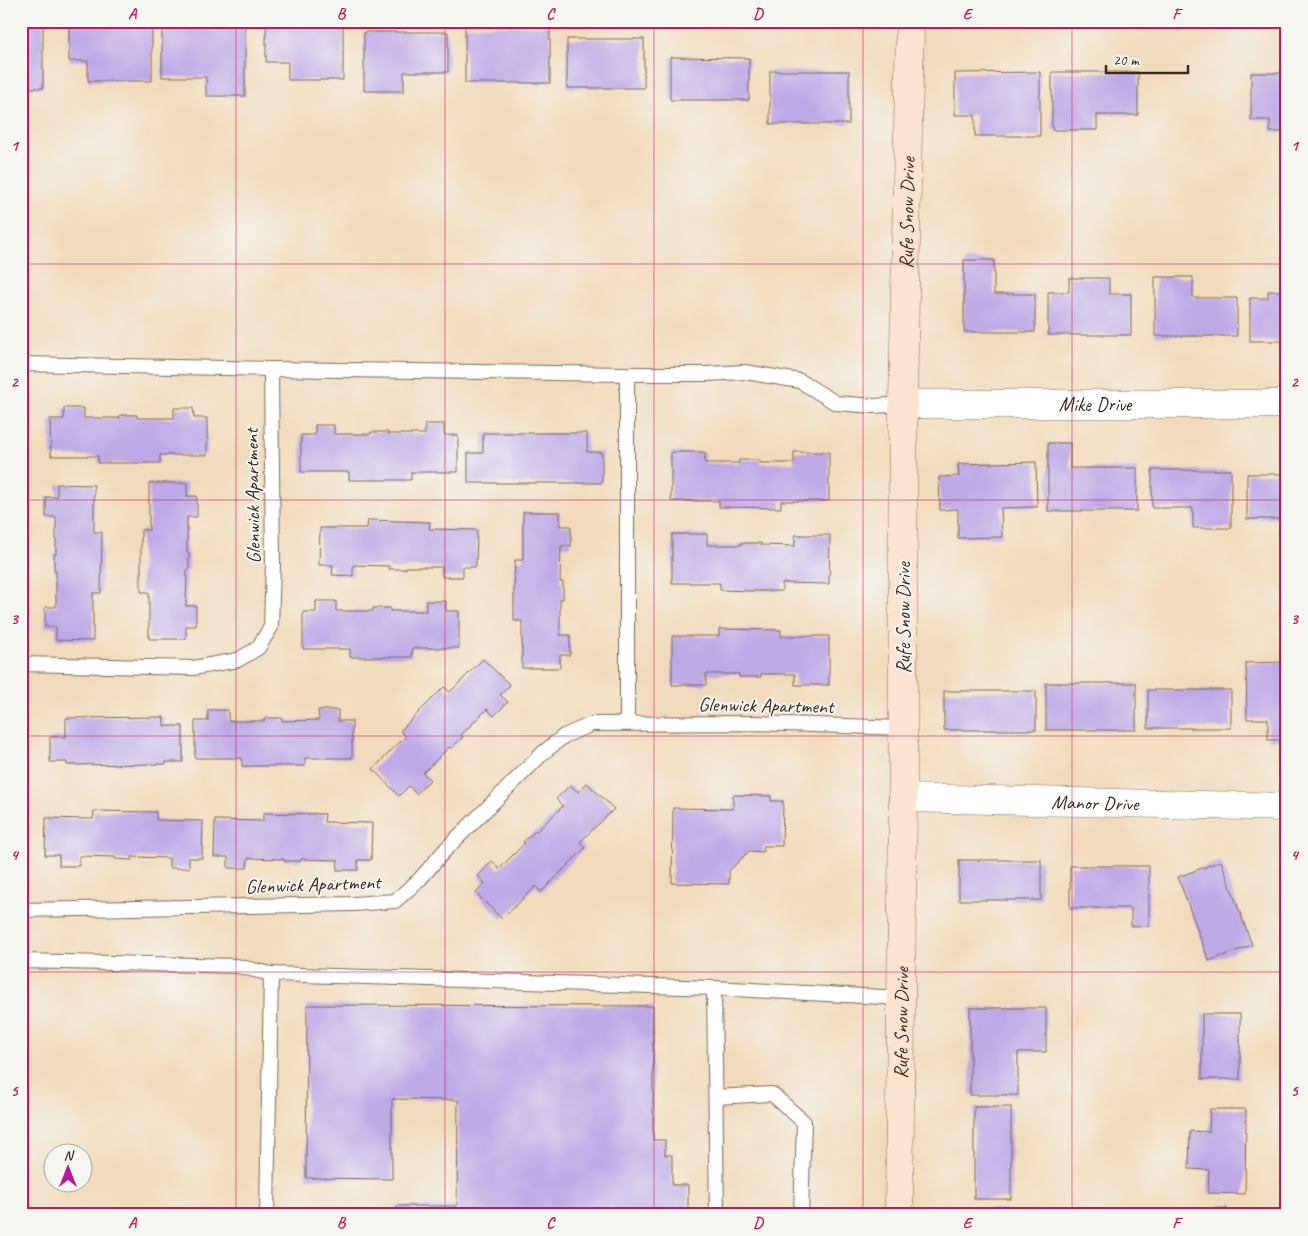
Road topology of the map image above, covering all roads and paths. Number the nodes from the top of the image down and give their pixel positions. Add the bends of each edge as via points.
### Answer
1 (910, 21) edge
2 (21, 364) edge
3 (271, 369) junction
4 (627, 374) junction
5 (903, 404) junction
6 (1287, 404) edge
7 (21, 664) edge
8 (627, 723) junction
9 (903, 728) junction
10 (903, 798) junction
11 (1287, 807) edge
12 (21, 910) edge
13 (21, 962) edge
14 (271, 974) junction
15 (714, 988) junction
16 (901, 998) junction
17 (716, 1097) junction
18 (268, 1215) edge
19 (717, 1215) edge
20 (801, 1215) edge
21 (899, 1215) edge

1 - 5 main road, Rufe Snow Drive
2 - 3 lane
3 - 4 lane
3 - 7 lane, Glenwick Apartment via 271,627 258,648 238,660 193,668
4 - 5 lane via 745,372 800,381 836,403
4 - 8 lane
5 - 6 street, Mike Drive
5 - 9 main road, Rufe Snow Drive
8 - 9 lane, Glenwick Apartment
8 - 12 lane, Glenwick Apartment via 592,724 564,736 544,752 395,901 345,905
9 - 10 main road, Rufe Snow Drive
10 - 11 street, Manor Drive
10 - 16 main road, Rufe Snow Drive
13 - 14 lane via 237,966
14 - 15 lane
14 - 18 lane
15 - 16 lane
15 - 17 lane
16 - 21 main road, Rufe Snow Drive
17 - 19 lane
17 - 20 lane via 772,1094 804,1122

